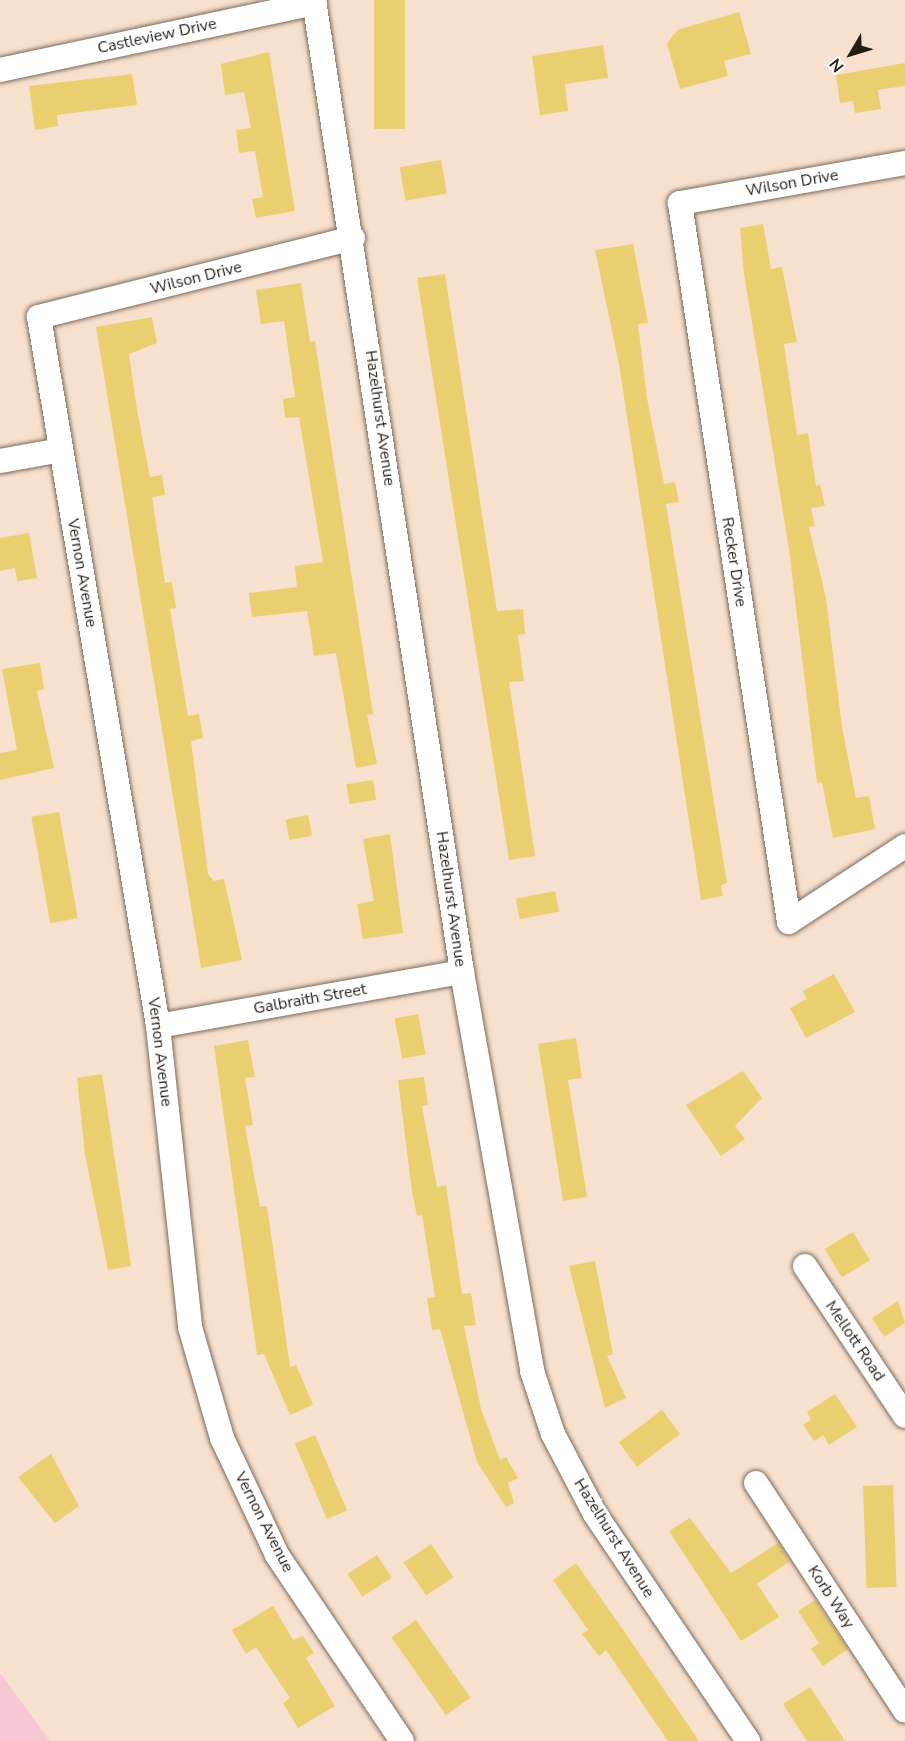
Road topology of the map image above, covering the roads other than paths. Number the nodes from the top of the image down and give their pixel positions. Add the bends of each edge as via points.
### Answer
1 (314, 1) edge
2 (0, 70) edge
3 (905, 163) edge
4 (680, 203) joint
5 (353, 238) junction
6 (39, 317) joint
7 (61, 450) junction
8 (0, 461) edge
9 (905, 846) edge
10 (462, 972) junction
11 (158, 1026) junction
12 (805, 1266) dead end
13 (905, 1416) edge
14 (756, 1483) dead end
15 (905, 1711) edge
16 (402, 1741) edge
17 (748, 1741) edge

1 - 2 street, Castleview Drive
1 - 5 street, Hazelhurst Avenue
3 - 4 street, Wilson Drive
4 - 9 street, Recker Drive via 789,921
5 - 6 street, Wilson Drive
5 - 10 street, Hazelhurst Avenue
6 - 7 street, Vernon Avenue
7 - 8 street
7 - 11 street, Vernon Avenue
10 - 11 street, Galbraith Street
10 - 17 street, Hazelhurst Avenue via 532,1371 553,1434 595,1514
11 - 16 street, Vernon Avenue via 190,1327 222,1438 278,1555
12 - 13 street, Mellott Road
14 - 15 street, Korb Way

